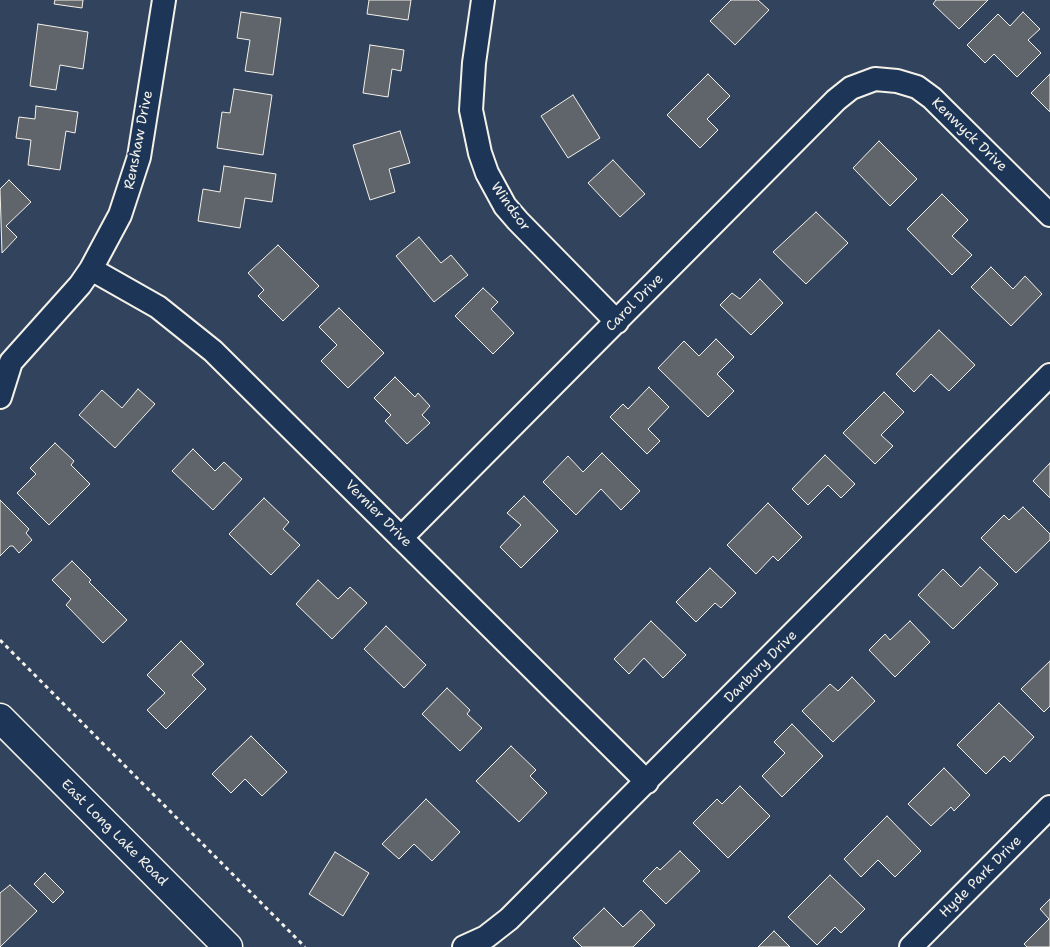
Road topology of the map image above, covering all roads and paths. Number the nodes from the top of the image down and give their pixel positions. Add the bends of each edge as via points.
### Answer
1 (164, 0) edge
2 (483, 0) edge
3 (875, 79) joint
4 (1050, 215) edge
5 (91, 269) junction
6 (617, 322) junction
7 (6, 364) edge
8 (1050, 376) edge
9 (0, 397) edge
10 (401, 538) junction
11 (0, 640) edge
12 (0, 718) edge
13 (647, 782) junction
14 (1049, 809) edge
15 (228, 947) edge
16 (305, 947) edge
17 (464, 947) edge
18 (911, 947) edge

1 - 5 street, Renshaw Drive via 135,175 120,215
2 - 6 street, Windsor via 471,110 487,173 505,206 518,221
3 - 4 street, Kenwyck Drive via 910,85 932,98
3 - 6 street, Carol Drive via 851,88 836,100
5 - 7 street, Renshaw Drive via 60,308
5 - 10 street, Vernier Drive via 158,307 213,351
6 - 10 street, Carol Drive
7 - 9 street, Renshaw Drive
8 - 13 street, Danbury Drive
10 - 13 street, Vernier Drive
11 - 16 path
12 - 15 main road, East Long Lake Road
13 - 17 street, Danbury Drive via 509,919 486,937
14 - 18 street, Hyde Park Drive

